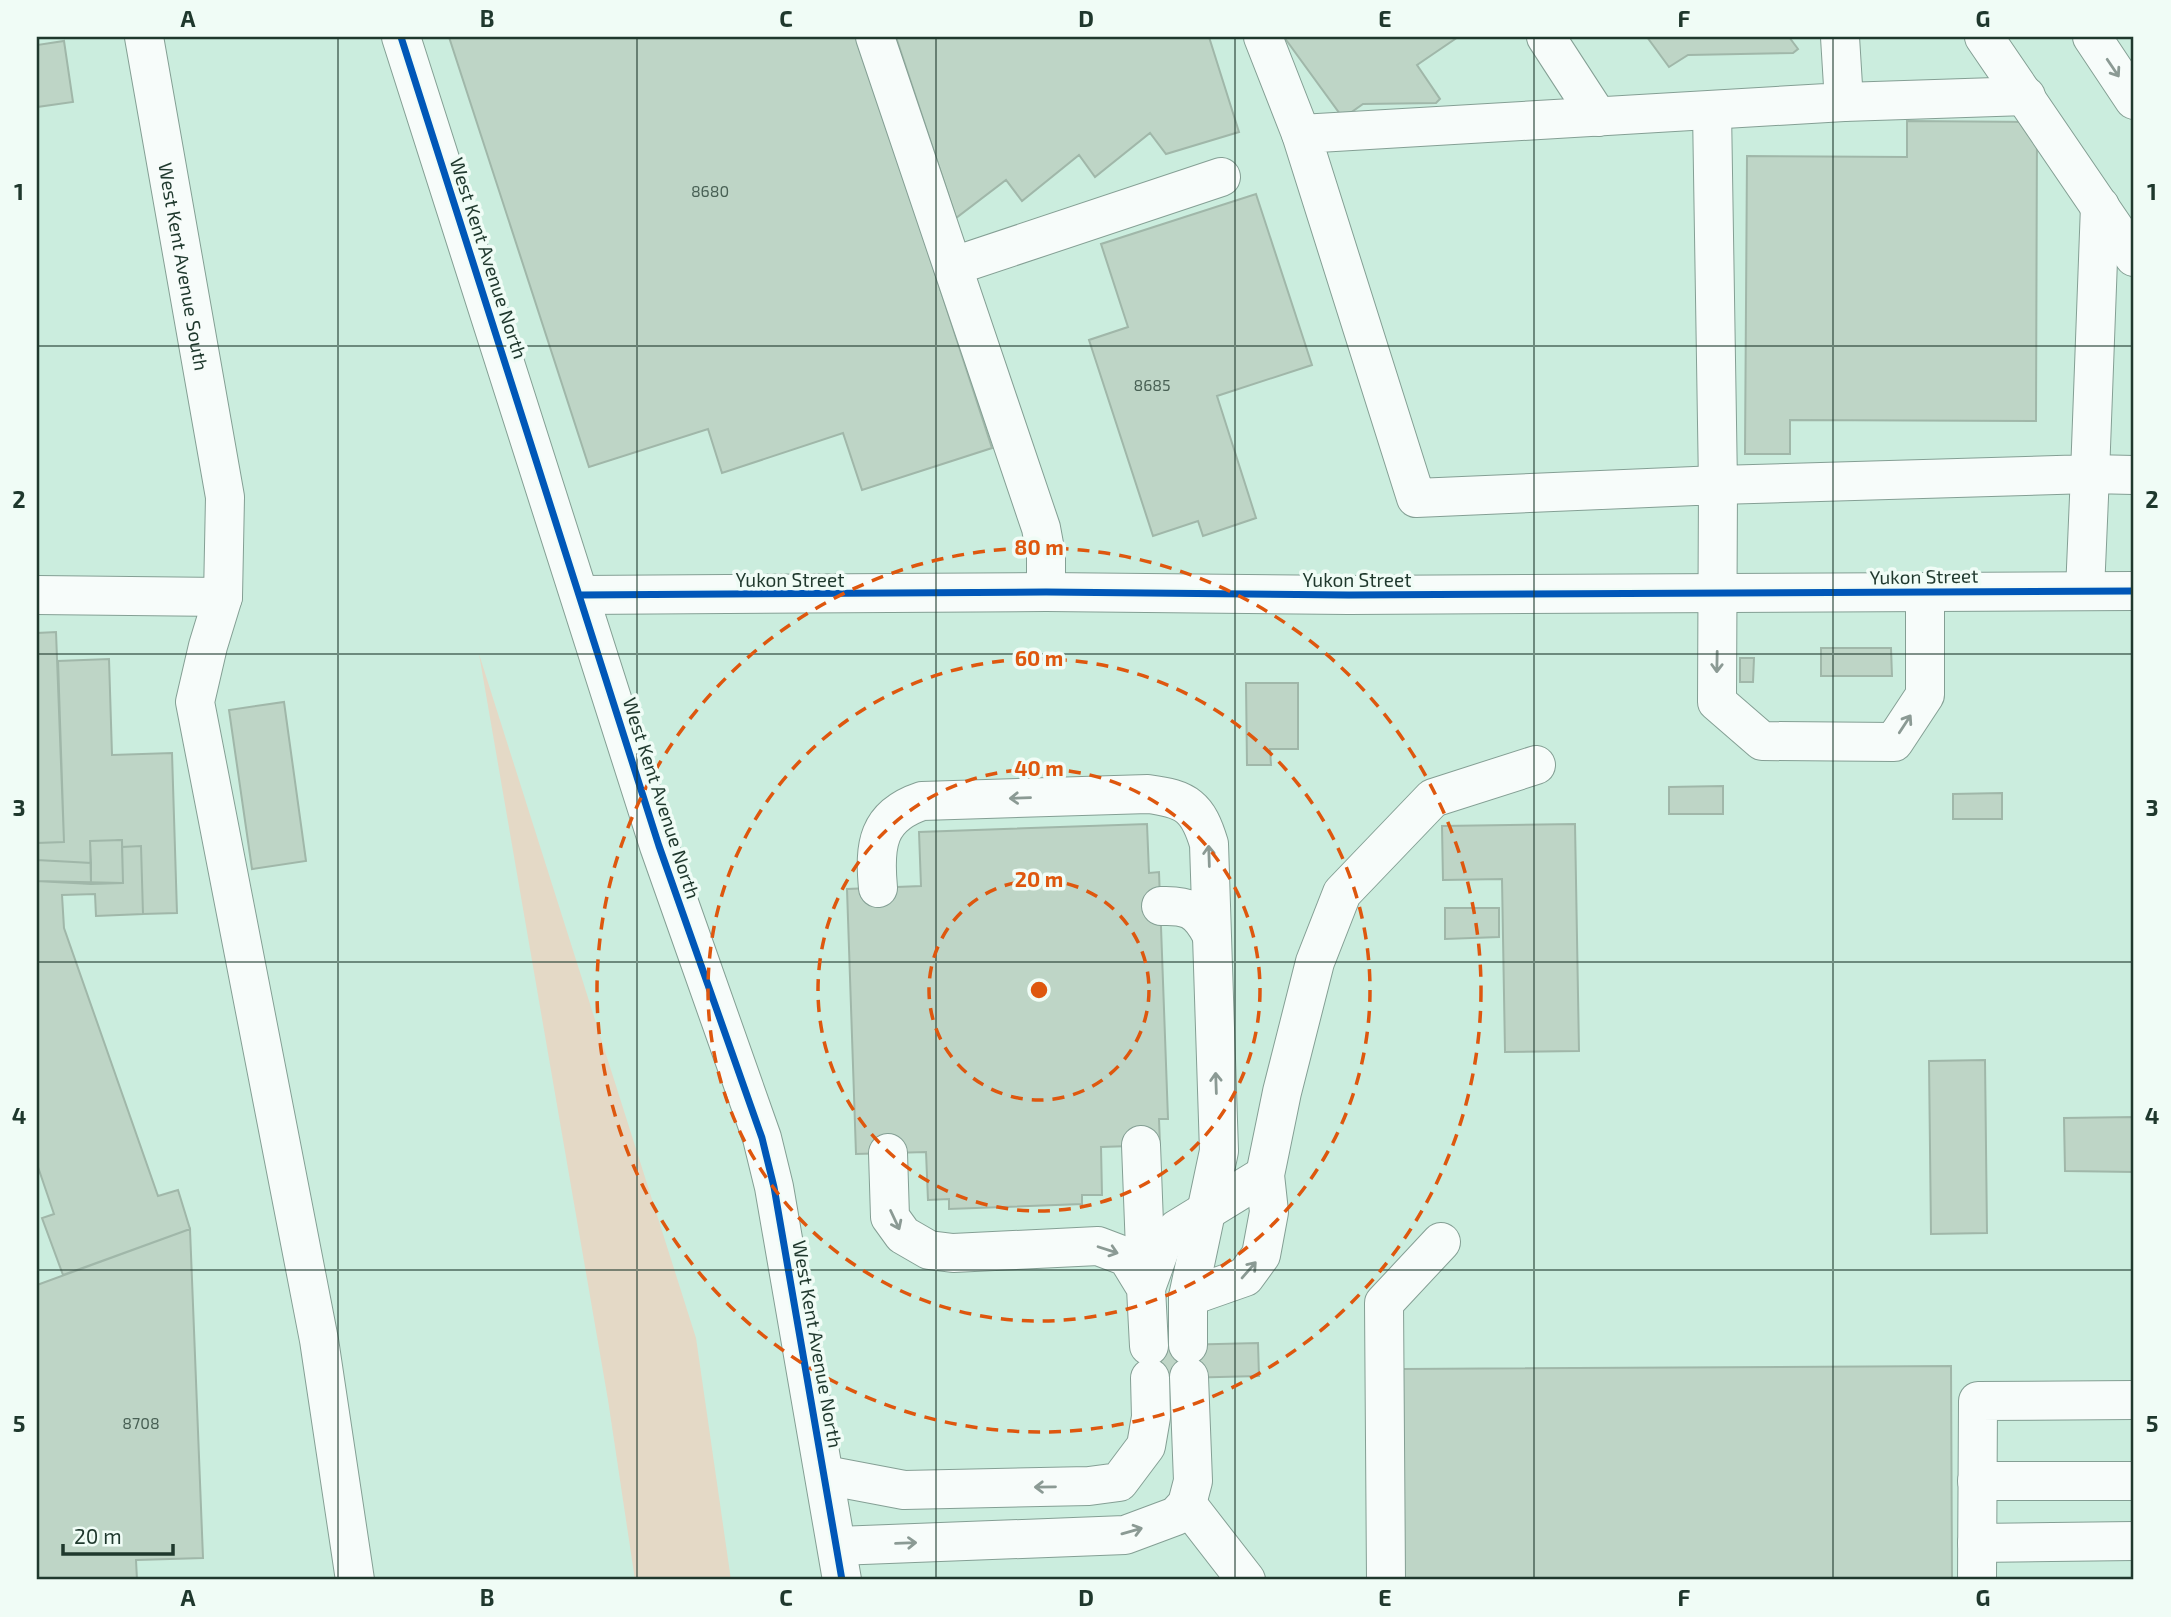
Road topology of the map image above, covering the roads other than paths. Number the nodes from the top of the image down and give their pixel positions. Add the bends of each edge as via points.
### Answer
1 (144, 37) edge
2 (401, 37) edge
3 (875, 37) edge
4 (1263, 37) edge
5 (1546, 37) edge
6 (1840, 37) edge
7 (1984, 37) edge
8 (2092, 37) edge
9 (2026, 96) junction
10 (2134, 100) edge
11 (1844, 103) junction
12 (1712, 110) junction
13 (1598, 117) junction
14 (1301, 134) junction
15 (1221, 177) dead end
16 (2100, 205) junction
17 (2134, 257) edge
18 (954, 267) junction
19 (2090, 474) junction
20 (2134, 475) edge
21 (1718, 485) junction
22 (2085, 591) junction
23 (2134, 591) edge
24 (1046, 592) junction
25 (1925, 592) junction
26 (1718, 594) junction
27 (37, 595) edge
28 (580, 595) junction
29 (223, 597) junction
30 (1536, 765) dead end
31 (878, 888) dead end
32 (1161, 906) dead end
33 (1211, 934) junction
34 (1141, 1145) dead end
35 (888, 1153) dead end
36 (1265, 1175) junction
37 (1206, 1211) junction
38 (1441, 1242) dead end
39 (1146, 1288) junction
40 (1188, 1297) junction
41 (2134, 1400) edge
42 (824, 1475) junction
43 (2134, 1480) edge
44 (1978, 1481) junction
45 (1187, 1504) junction
46 (2134, 1541) edge
47 (1977, 1543) junction
48 (840, 1563) edge
49 (355, 1580) edge
50 (1245, 1580) edge
51 (1386, 1580) edge
52 (1977, 1580) edge

1 - 29 street, West Kent Avenue South via 225,497
2 - 28 street, West Kent Avenue North
3 - 18 street
4 - 14 street
5 - 13 street
6 - 11 street
7 - 9 street
8 -> 10 street
9 - 11 street
9 - 16 street
11 - 12 street
12 - 13 street
12 - 21 street
13 - 14 street
14 - 21 street via 1416,498
15 - 18 street
16 - 17 street
16 - 19 street
18 - 24 street via 1041,528
19 - 20 street
19 - 21 street
19 - 22 street
21 - 26 street
22 - 23 street, Yukon Street
22 - 25 street, Yukon Street
24 - 26 street, Yukon Street
24 - 28 street, Yukon Street
25 - 26 street, Yukon Street
26 -> 25 street via 1717,702 1762,741 1894,742 1925,695
27 - 29 street
28 - 42 street, West Kent Avenue North via 659,846 762,1138 775,1187
29 - 49 street, West Kent Avenue South via 195,702 319,1340
30 - 36 street via 1433,797 1342,893 1315,962
33 -> 31 street via 1209,845 1203,823 1192,808 1173,797 922,801 902,808 878,840
32 - 33 street via 1192,910
37 -> 33 street via 1219,1151
34 - 39 street
35 -> 39 street via 891,1217 903,1235 929,1250 953,1253 1098,1246 1127,1256
36 - 37 street
40 -> 36 street via 1245,1278 1261,1255 1269,1212
37 - 39 street via 1162,1244
37 - 40 street
38 - 51 street via 1384,1303
39 -> 42 street via 1151,1417 1146,1446 1119,1482 904,1490
40 - 45 street via 1193,1481
41 - 44 street via 1978,1401
42 - 48 street, West Kent Avenue North
43 - 44 street
44 - 47 street
48 -> 45 street via 1125,1535 1176,1516
45 - 50 street
46 - 47 street
47 - 52 street

